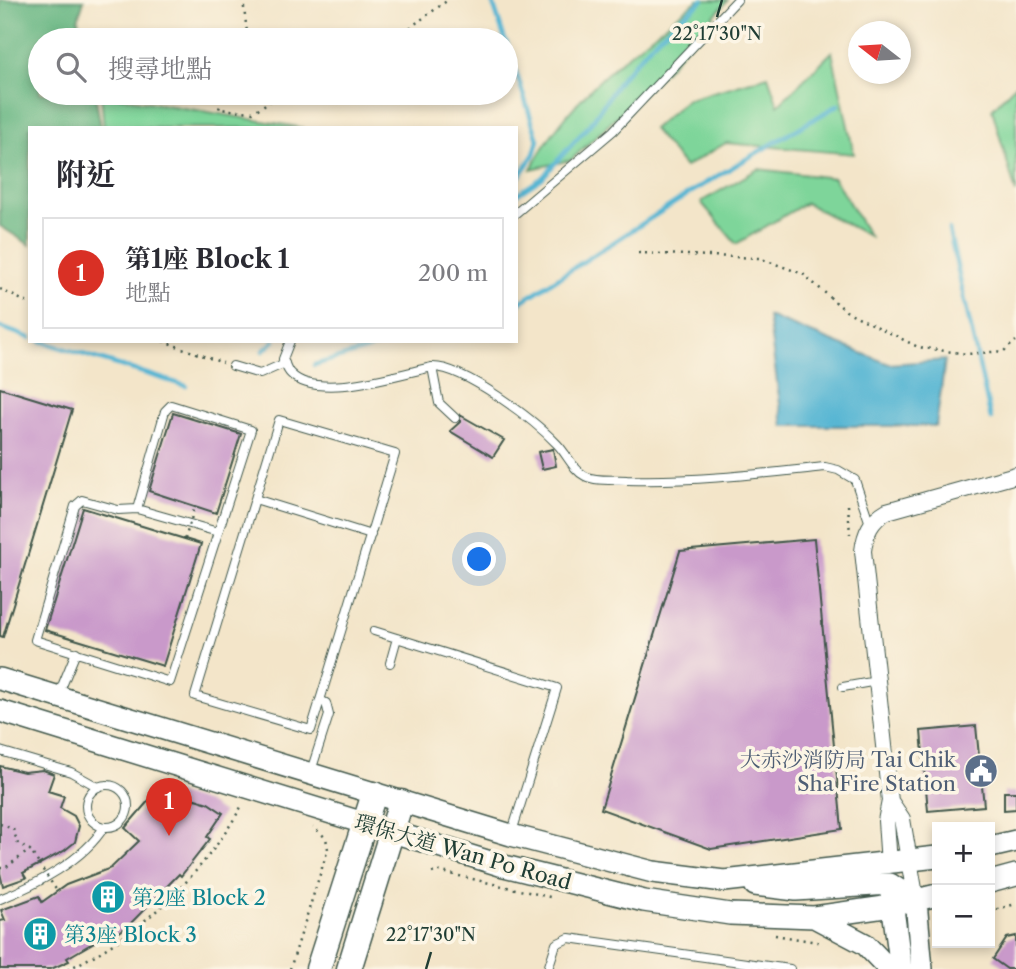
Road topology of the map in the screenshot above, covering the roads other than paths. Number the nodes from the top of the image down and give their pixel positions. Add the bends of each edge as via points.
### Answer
1 (737, 0) edge
2 (518, 211) edge
3 (290, 343) edge
4 (285, 363) junction
5 (233, 366) road end
6 (432, 367) junction
7 (455, 418) dead end
8 (1016, 477) edge
9 (255, 499) junction
10 (137, 509) junction
11 (870, 524) junction
12 (218, 532) junction
13 (371, 534) junction
14 (374, 631) dead end
15 (397, 638) junction
16 (76, 652) junction
17 (390, 663) dead end
18 (0, 679) edge
19 (877, 681) junction
20 (843, 687) dead end
21 (58, 696) junction
22 (320, 700) junction
23 (0, 711) edge
24 (0, 751) edge
25 (310, 774) junction
26 (98, 787) junction
27 (374, 794) junction
28 (401, 802) junction
29 (364, 824) junction
30 (104, 827) junction
31 (393, 832) junction
32 (512, 835) junction
33 (1016, 841) edge
34 (995, 846) edge
35 (932, 859) edge
36 (896, 870) junction
37 (1016, 875) edge
38 (995, 880) edge
39 (932, 896) edge
40 (0, 899) edge
41 (916, 901) junction
42 (892, 906) junction
43 (814, 918) junction
44 (318, 969) edge
45 (349, 969) edge
46 (548, 969) edge
47 (790, 969) edge
48 (889, 969) edge
49 (901, 969) edge
50 (922, 969) edge

1 - 2 lane via 613,131
3 - 4 lane
4 - 5 lane via 260,374
4 - 6 lane via 291,375 337,387
6 - 7 lane via 439,403
6 - 11 lane via 445,368 484,389 540,426 577,471 593,479 675,482 829,467 855,480
8 - 11 street via 894,508
9 - 13 lane
9 - 13 lane via 279,420 395,454
9 - 22 lane via 195,696 311,730
10 - 12 lane
10 - 12 lane via 165,411 178,406 251,430
10 - 16 lane via 118,510 82,500 75,506 36,640
11 - 19 street via 863,551
12 - 16 lane via 170,682
13 - 22 lane
14 - 15 lane
15 - 17 lane
15 - 32 lane via 557,688
16 - 21 lane
18 - 21 main road, 環保大道 Wan Po Road
19 - 20 lane
19 - 36 street via 890,801 886,821
21 - 25 main road, 環保大道 Wan Po Road
22 - 25 lane via 326,703 328,715
23 - 29 main road, 環保大道 Wan Po Road
24 - 26 lane via 71,772
25 - 27 main road, 環保大道 Wan Po Road
26 - 30 lane via 89,796 86,809 92,821
26 - 30 lane via 119,788 128,806 123,820
27 - 28 main road, 環保大道 Wan Po Road
27 - 29 main road
28 - 31 main road
28 - 32 main road, 環保大道 Wan Po Road
29 - 31 main road, 環保大道 Wan Po Road
29 - 44 main road
30 - 40 lane via 95,842 70,860
31 - 43 main road, 環保大道 Wan Po Road via 644,901 730,914
31 - 45 main road
32 - 36 main road, 環保大道 Wan Po Road via 642,870 796,890
33 - 34 main road
35 - 36 main road
36 - 41 main road
36 - 41 street
36 - 42 main road
37 - 38 main road
39 - 41 main road, 環保大道 Wan Po Road
41 - 42 main road, 環保大道 Wan Po Road
41 - 50 main road
42 - 43 main road, 環保大道 Wan Po Road
42 - 49 main road
43 - 48 main road via 864,944
46 - 47 lane via 556,944 569,938

